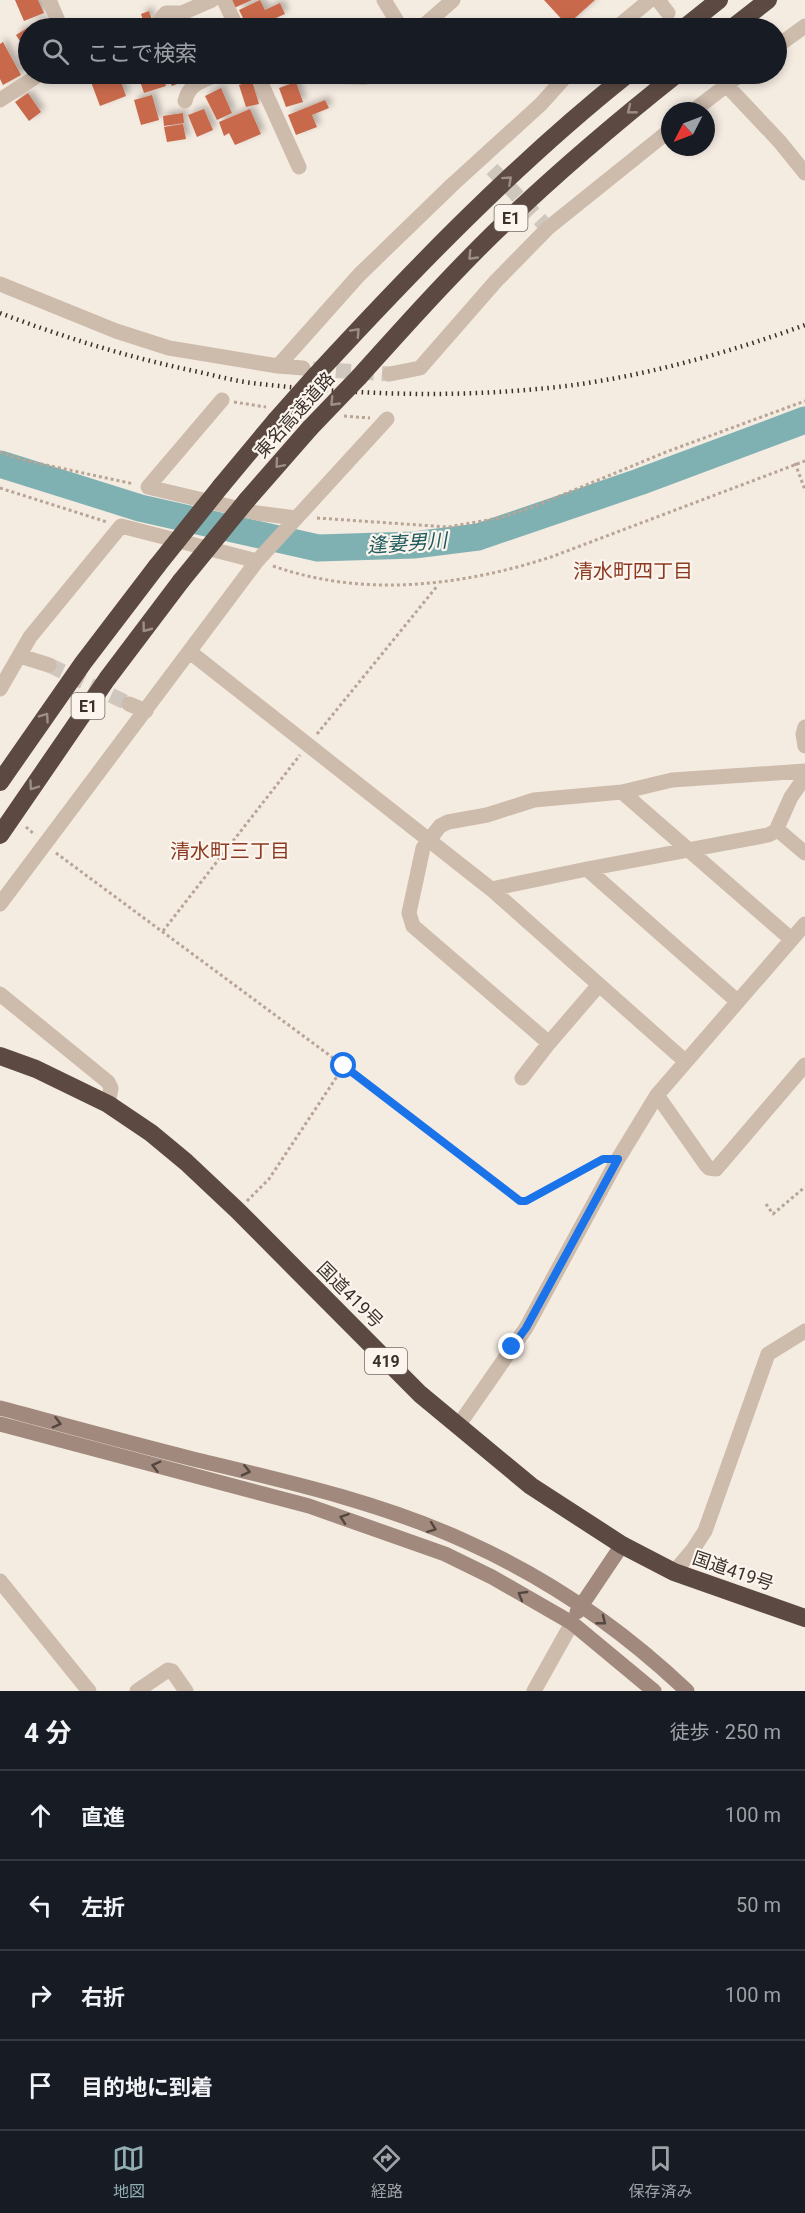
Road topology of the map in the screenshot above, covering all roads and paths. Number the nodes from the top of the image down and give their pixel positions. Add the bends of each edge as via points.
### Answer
1 (49, 0) edge
2 (212, 0) edge
3 (224, 0) edge
4 (384, 0) edge
5 (453, 0) edge
6 (650, 0) edge
7 (658, 0) edge
8 (720, 0) edge
9 (768, 0) edge
10 (668, 13) dead end
11 (57, 18) edge
12 (162, 18) edge
13 (232, 18) edge
14 (395, 18) edge
15 (433, 18) edge
16 (628, 18) edge
17 (697, 18) edge
18 (745, 18) edge
19 (805, 26) edge
20 (787, 40) edge
21 (25, 84) edge
22 (194, 84) edge
23 (262, 84) edge
24 (559, 84) edge
25 (617, 84) edge
26 (664, 84) edge
27 (717, 84) edge
28 (726, 84) edge
29 (0, 100) edge
30 (185, 101) dead end
31 (701, 102) edge
32 (661, 137) edge
33 (299, 167) dead end
34 (805, 172) edge
35 (0, 284) edge
36 (278, 366) junction
37 (309, 372) junction
38 (390, 374) tunnel mouth
39 (222, 400) dead end
40 (805, 401) edge
41 (387, 419) dead end
42 (0, 452) edge
43 (805, 461) edge
44 (795, 463) junction
45 (148, 487) junction
46 (0, 488) edge
47 (805, 490) edge
48 (294, 521) junction
49 (121, 526) junction
50 (259, 558) junction
51 (190, 652) junction
52 (20, 656) junction
53 (49, 665) tunnel mouth
54 (0, 689) edge
55 (129, 704) tunnel mouth
56 (146, 711) junction
57 (805, 727) edge
58 (805, 746) edge
59 (805, 771) edge
60 (805, 777) edge
61 (0, 782) edge
62 (622, 792) junction
63 (26, 827) dead end
64 (778, 830) junction
65 (0, 835) edge
66 (429, 839) junction
67 (45, 844) junction
68 (690, 850) junction
69 (805, 853) edge
70 (587, 869) junction
71 (491, 890) junction
72 (0, 904) edge
73 (805, 924) edge
74 (791, 939) junction
75 (598, 986) junction
76 (0, 994) edge
77 (737, 1001) junction
78 (549, 1043) junction
79 (0, 1056) edge
80 (685, 1061) junction
81 (805, 1065) edge
82 (344, 1066) junction
83 (522, 1078) dead end
84 (657, 1095) junction
85 (108, 1104) junction
86 (618, 1159) junction
87 (805, 1187) edge
88 (766, 1204) dead end
89 (237, 1210) junction
90 (805, 1332) edge
91 (0, 1408) edge
92 (0, 1424) edge
93 (458, 1426) junction
94 (622, 1545) junction
95 (674, 1572) junction
96 (0, 1581) edge
97 (580, 1604) junction
98 (805, 1618) edge
99 (572, 1623) junction
100 (89, 1691) edge
101 (137, 1691) edge
102 (186, 1691) edge
103 (534, 1691) edge
104 (654, 1691) edge
105 (687, 1691) edge

1 - 11 street
2 - 12 street via 182,13 166,13
3 - 13 street
4 - 14 street
5 - 15 street
6 - 16 street
7 - 10 street
8 - 17 highway
9 - 18 highway
19 - 20 street
21 - 29 street
22 - 30 street
23 - 33 street
24 - 36 street via 487,164 452,184 359,275
37 -> 25 highway, 東名高速道路 / E1 via 474,210
26 -> 65 highway, 東名高速道路 / E1, bridge via 494,233 310,428 181,581 107,679
27 - 31 street
28 - 34 street
32 - 38 street via 545,225 420,368
35 - 36 street via 169,348
36 - 37 street
61 -> 37 highway, 東名高速道路 / E1, bridge via 156,566 276,420
39 - 45 street
40 - 48 path via 499,518 448,527
41 - 48 street
42 - 45 path
43 - 44 path
44 - 47 path
44 - 50 path via 551,557 512,570 438,584 356,585 286,571
45 - 48 street
46 - 49 path
48 - 50 street
49 - 50 street
49 - 52 street via 30,638
50 - 51 street
51 - 56 street
51 - 66 street
52 - 53 street
52 - 54 street
55 - 56 street
56 - 67 street
57 - 58 street
59 - 62 street via 672,780
60 - 64 street via 791,797
62 - 66 street via 534,800 448,822
62 - 68 street
63 - 67 path
64 - 68 street via 768,836
64 - 69 street
66 - 71 street
66 - 78 street via 419,862 409,913 413,926
67 - 72 street
67 - 82 path
68 - 70 street
68 - 74 street
70 - 71 street
70 - 77 street
71 - 75 street
73 - 74 street
74 - 77 street
75 - 78 street
75 - 80 street
76 - 85 street via 108,1082
77 - 80 street
78 - 83 street
79 - 85 highway, 国道419号 / 419
80 - 84 street
81 - 84 street via 716,1169 706,1165
82 - 86 path via 520,1201 603,1159
82 - 89 path via 269,1179
84 - 86 street
85 - 89 highway, 国道419号 / 419 via 168,1147
86 - 93 street via 526,1328
87 - 88 path via 773,1215
89 - 93 highway, 国道419号 / 419 via 420,1394
90 - 95 street via 768,1354 705,1531
91 -> 97 street via 322,1491 417,1522 466,1541
99 -> 92 street via 445,1554 402,1537 309,1506
93 - 94 highway, 国道419号 / 419 via 531,1486
94 - 95 highway, 国道419号 / 419
94 - 97 street
95 - 98 highway, 国道419号 / 419
96 - 100 street
97 - 99 street
97 -> 105 street
99 - 103 street
99 - 104 street
101 - 102 street via 168,1670

